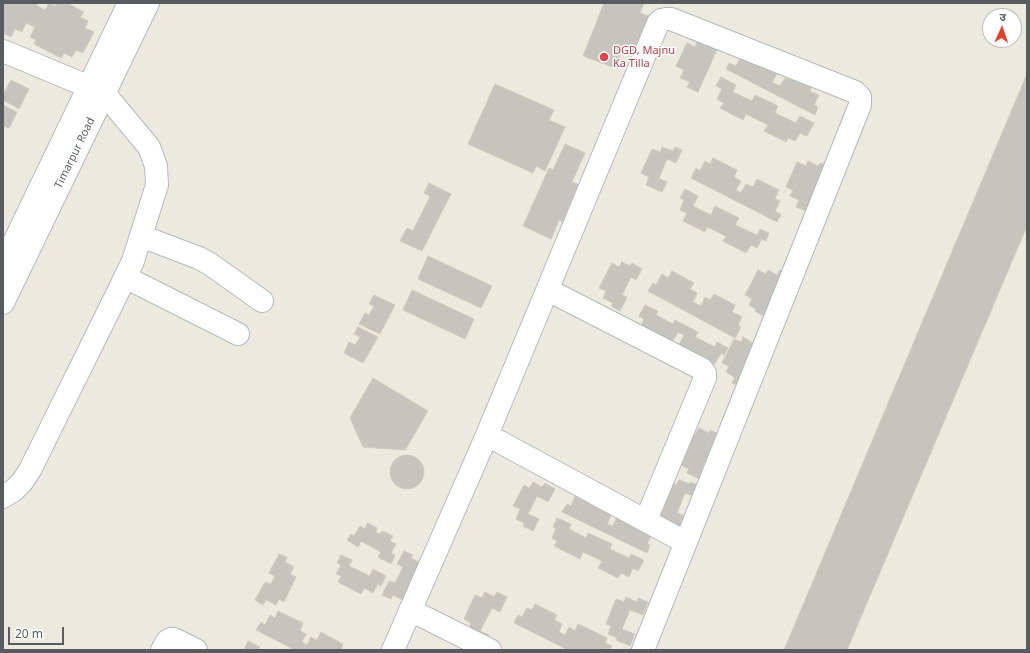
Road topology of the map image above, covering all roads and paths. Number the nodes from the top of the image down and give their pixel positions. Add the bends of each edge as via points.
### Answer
1 (129, 3) edge
2 (148, 3) edge
3 (3, 51) edge
4 (97, 90) junction
5 (141, 236) junction
6 (3, 265) edge
7 (125, 277) junction
8 (548, 290) junction
9 (262, 301) dead end
10 (3, 303) edge
11 (238, 334) dead end
12 (487, 435) junction
13 (3, 497) edge
14 (646, 520) junction
15 (685, 542) junction
16 (410, 610) junction
17 (162, 650) edge
18 (196, 650) edge
19 (393, 650) edge
20 (490, 650) edge
21 (643, 650) edge

1 - 4 street, Timarpur Road
2 - 4 street, Timarpur Road
3 - 4 street
4 - 5 street via 149,147 156,166 157,185
4 - 6 street, Timarpur Road
4 - 10 street, Timarpur Road
5 - 7 street
5 - 9 street via 199,258
7 - 11 street
7 - 13 street via 30,470 22,482
8 - 12 street
8 - 14 street via 702,369 705,373
8 - 15 street via 661,20 671,19 855,92 860,97 860,105
12 - 14 street
12 - 16 street
14 - 15 street
15 - 21 street
16 - 19 street
16 - 20 street
17 - 18 street via 171,638

